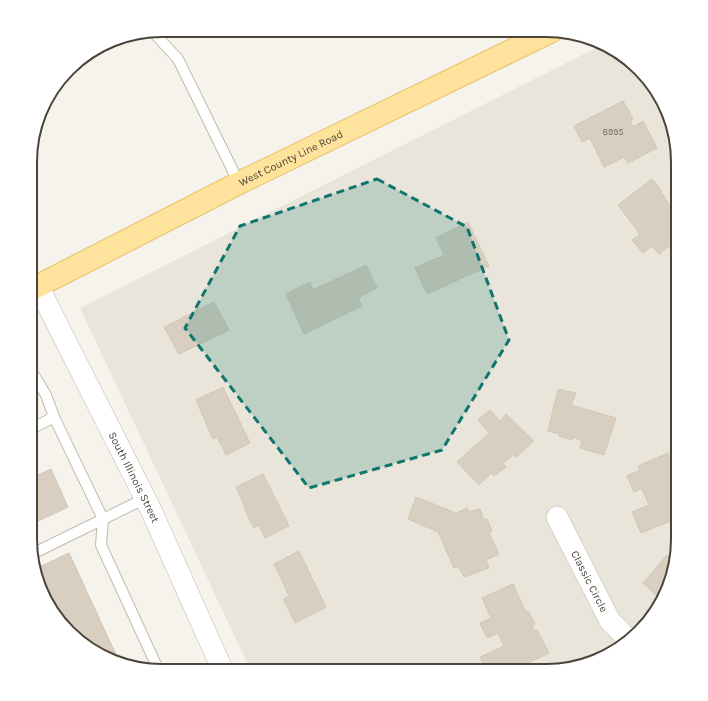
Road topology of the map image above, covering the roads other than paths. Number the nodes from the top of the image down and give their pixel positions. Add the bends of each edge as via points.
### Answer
1 (157, 37) edge
2 (540, 37) edge
3 (239, 183) junction
4 (37, 282) edge
5 (37, 289) edge
6 (37, 380) edge
7 (54, 417) junction
8 (37, 426) edge
9 (146, 498) junction
10 (557, 516) dead end
11 (103, 519) junction
12 (38, 551) edge
13 (625, 636) edge
14 (156, 664) edge
15 (220, 664) edge

1 - 3 lane via 178,59
2 - 3 main road, West County Line Road
3 - 4 main road, West County Line Road
5 - 9 street, South Illinois Street
6 - 7 lane
7 - 8 lane
7 - 11 lane
9 - 11 lane
9 - 15 street, South Illinois Street
10 - 13 street, Classic Circle via 610,621
11 - 12 lane
11 - 14 lane via 101,544

